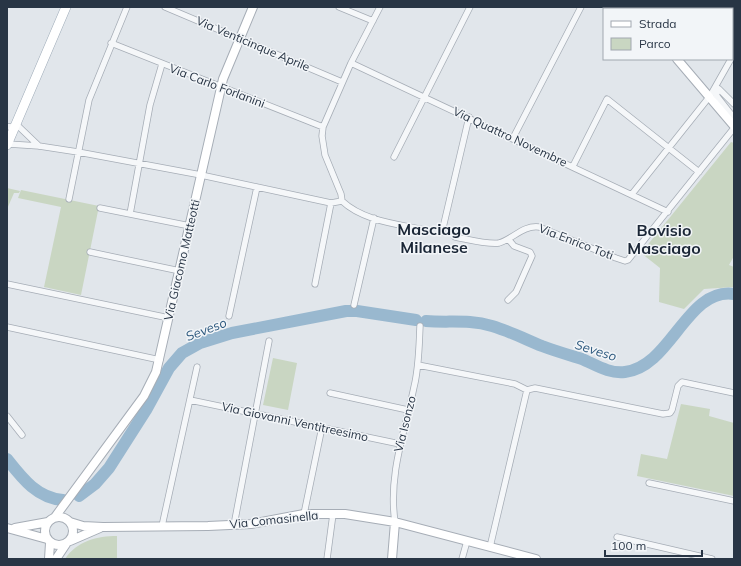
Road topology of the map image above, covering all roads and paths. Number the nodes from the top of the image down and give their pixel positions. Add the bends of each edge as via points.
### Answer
1 (66, 7) edge
2 (126, 7) edge
3 (165, 7) edge
4 (253, 7) edge
5 (339, 7) edge
6 (380, 7) edge
7 (470, 7) edge
8 (581, 7) edge
9 (373, 21) junction
10 (240, 38) junction
11 (111, 43) junction
12 (678, 60) edge
13 (730, 60) edge
14 (351, 63) junction
15 (162, 64) junction
16 (342, 82) junction
17 (220, 87) junction
18 (711, 93) junction
19 (425, 97) junction
20 (734, 104) edge
21 (469, 117) junction
22 (734, 118) edge
23 (13, 126) edge
24 (323, 127) junction
25 (734, 127) edge
26 (513, 138) junction
27 (7, 144) edge
28 (39, 146) junction
29 (668, 148) junction
30 (78, 152) junction
31 (394, 157) dead end
32 (140, 164) junction
33 (573, 166) junction
34 (699, 172) junction
35 (201, 176) junction
36 (257, 187) junction
37 (632, 194) junction
38 (69, 199) dead end
39 (342, 201) junction
40 (331, 203) junction
41 (100, 208) dead end
42 (668, 212) junction
43 (130, 214) junction
44 (374, 218) junction
45 (190, 226) junction
46 (425, 230) dead end
47 (442, 232) dead end
48 (455, 237) dead end
49 (509, 240) junction
50 (90, 252) dead end
51 (180, 271) junction
52 (7, 284) edge
53 (315, 284) dead end
54 (508, 300) dead end
55 (354, 306) dead end
56 (229, 316) dead end
57 (169, 318) junction
58 (420, 326) dead end
59 (7, 327) edge
60 (269, 341) dead end
61 (160, 360) junction
62 (418, 365) junction
63 (197, 367) dead end
64 (526, 390) junction
65 (734, 392) edge
66 (330, 393) dead end
67 (190, 400) junction
68 (408, 410) junction
69 (256, 414) junction
70 (7, 416) edge
71 (322, 427) junction
72 (22, 435) dead end
73 (400, 444) junction
74 (649, 483) dead end
75 (734, 501) edge
76 (67, 505) junction
77 (304, 514) junction
78 (333, 514) junction
79 (51, 519) junction
80 (68, 520) junction
81 (395, 522) junction
82 (234, 524) junction
83 (162, 526) junction
84 (103, 527) junction
85 (10, 528) edge
86 (617, 537) dead end
87 (48, 541) junction
88 (467, 541) junction
89 (68, 542) junction
90 (490, 547) junction
91 (49, 559) edge
92 (56, 559) edge
93 (327, 559) edge
94 (392, 559) edge
95 (462, 559) edge
96 (536, 559) edge
97 (712, 559) edge

1 - 23 main road
2 - 11 street
3 - 10 street, Via Venticinque Aprile
4 - 10 street, Via Giacomo Matteotti
5 - 9 street
6 - 9 street
7 - 19 street
8 - 26 street
9 - 14 street
10 - 16 street, Via Venticinque Aprile
10 - 17 street, Via Giacomo Matteotti
11 - 15 street, Via Carlo Forlanini
11 - 30 street via 89,100
12 - 18 street
13 - 18 street
14 - 16 street
14 - 19 street, Via Quattro Novembre
15 - 17 street, Via Carlo Forlanini
15 - 32 street via 150,105
16 - 24 street
17 - 24 street, Via Carlo Forlanini
17 - 35 street, Via Giacomo Matteotti
18 - 25 street
18 - 29 street
19 - 21 street, Via Quattro Novembre
19 - 31 street
20 - 22 street via 719,89 716,95 718,99
21 - 26 street, Via Quattro Novembre
21 - 47 street
23 - 27 main road
23 - 28 street
24 - 39 street via 325,155
25 - 34 street
26 - 33 street, Via Quattro Novembre
27 - 28 street
28 - 30 street
29 - 33 street via 607,99
29 - 34 street
29 - 37 street
30 - 32 street
30 - 38 street
32 - 35 street
32 - 43 street
33 - 37 street, Via Quattro Novembre
34 - 42 street
35 - 36 street
35 - 45 street, Via Giacomo Matteotti
36 - 40 street
36 - 56 street
37 - 42 street, Via Quattro Novembre
39 - 40 street
39 - 44 street via 359,213
40 - 53 street
41 - 43 street
42 - 49 street, Via Enrico Toti via 625,261 539,227 529,227
43 - 45 street
44 - 46 street
44 - 55 street
45 - 51 street, Via Giacomo Matteotti
48 - 49 street, Via Enrico Toti via 494,244
49 - 54 street via 514,246 531,254 514,295
50 - 51 street
51 - 57 street, Via Giacomo Matteotti
52 - 57 street
57 - 61 street, Via Giacomo Matteotti
58 - 62 street, Via Isonzo
59 - 61 street
60 - 69 street
61 - 76 street, Via Giacomo Matteotti via 144,396
62 - 64 street via 515,384
62 - 68 street, Via Isonzo
63 - 67 street
64 - 65 street via 535,388 663,414 672,410 678,386 682,382
64 - 90 street
66 - 68 street
67 - 69 street, Via Giovanni Ventitreesimo
67 - 83 street
68 - 73 street, Via Isonzo
69 - 71 street, Via Giovanni Ventitreesimo
69 - 82 street
70 - 72 street
71 - 73 street, Via Giovanni Ventitreesimo
71 - 77 street
73 - 81 street, Via Isonzo via 395,474
74 - 75 street
76 - 79 street, Via Giacomo Matteotti
76 - 80 street, Via Giacomo Matteotti
77 - 78 street, Via Comasinella
77 - 82 street, Via Comasinella via 251,524
78 - 81 street, Via Comasinella
78 - 93 street
79 - 80 street
79 - 85 street
79 - 87 street via 44,532
80 - 84 street, Via Comasinella via 83,526
80 - 89 street via 73,530
81 - 88 street, Via Comasinella
81 - 94 street
82 - 83 street, Via Comasinella
83 - 84 street, Via Comasinella
84 - 89 street, Via Comasinella
85 - 87 street
86 - 97 street
87 - 89 street via 55,545
87 - 91 street
88 - 90 street, Via Comasinella
88 - 95 street
89 - 92 street
90 - 96 street, Via Comasinella

